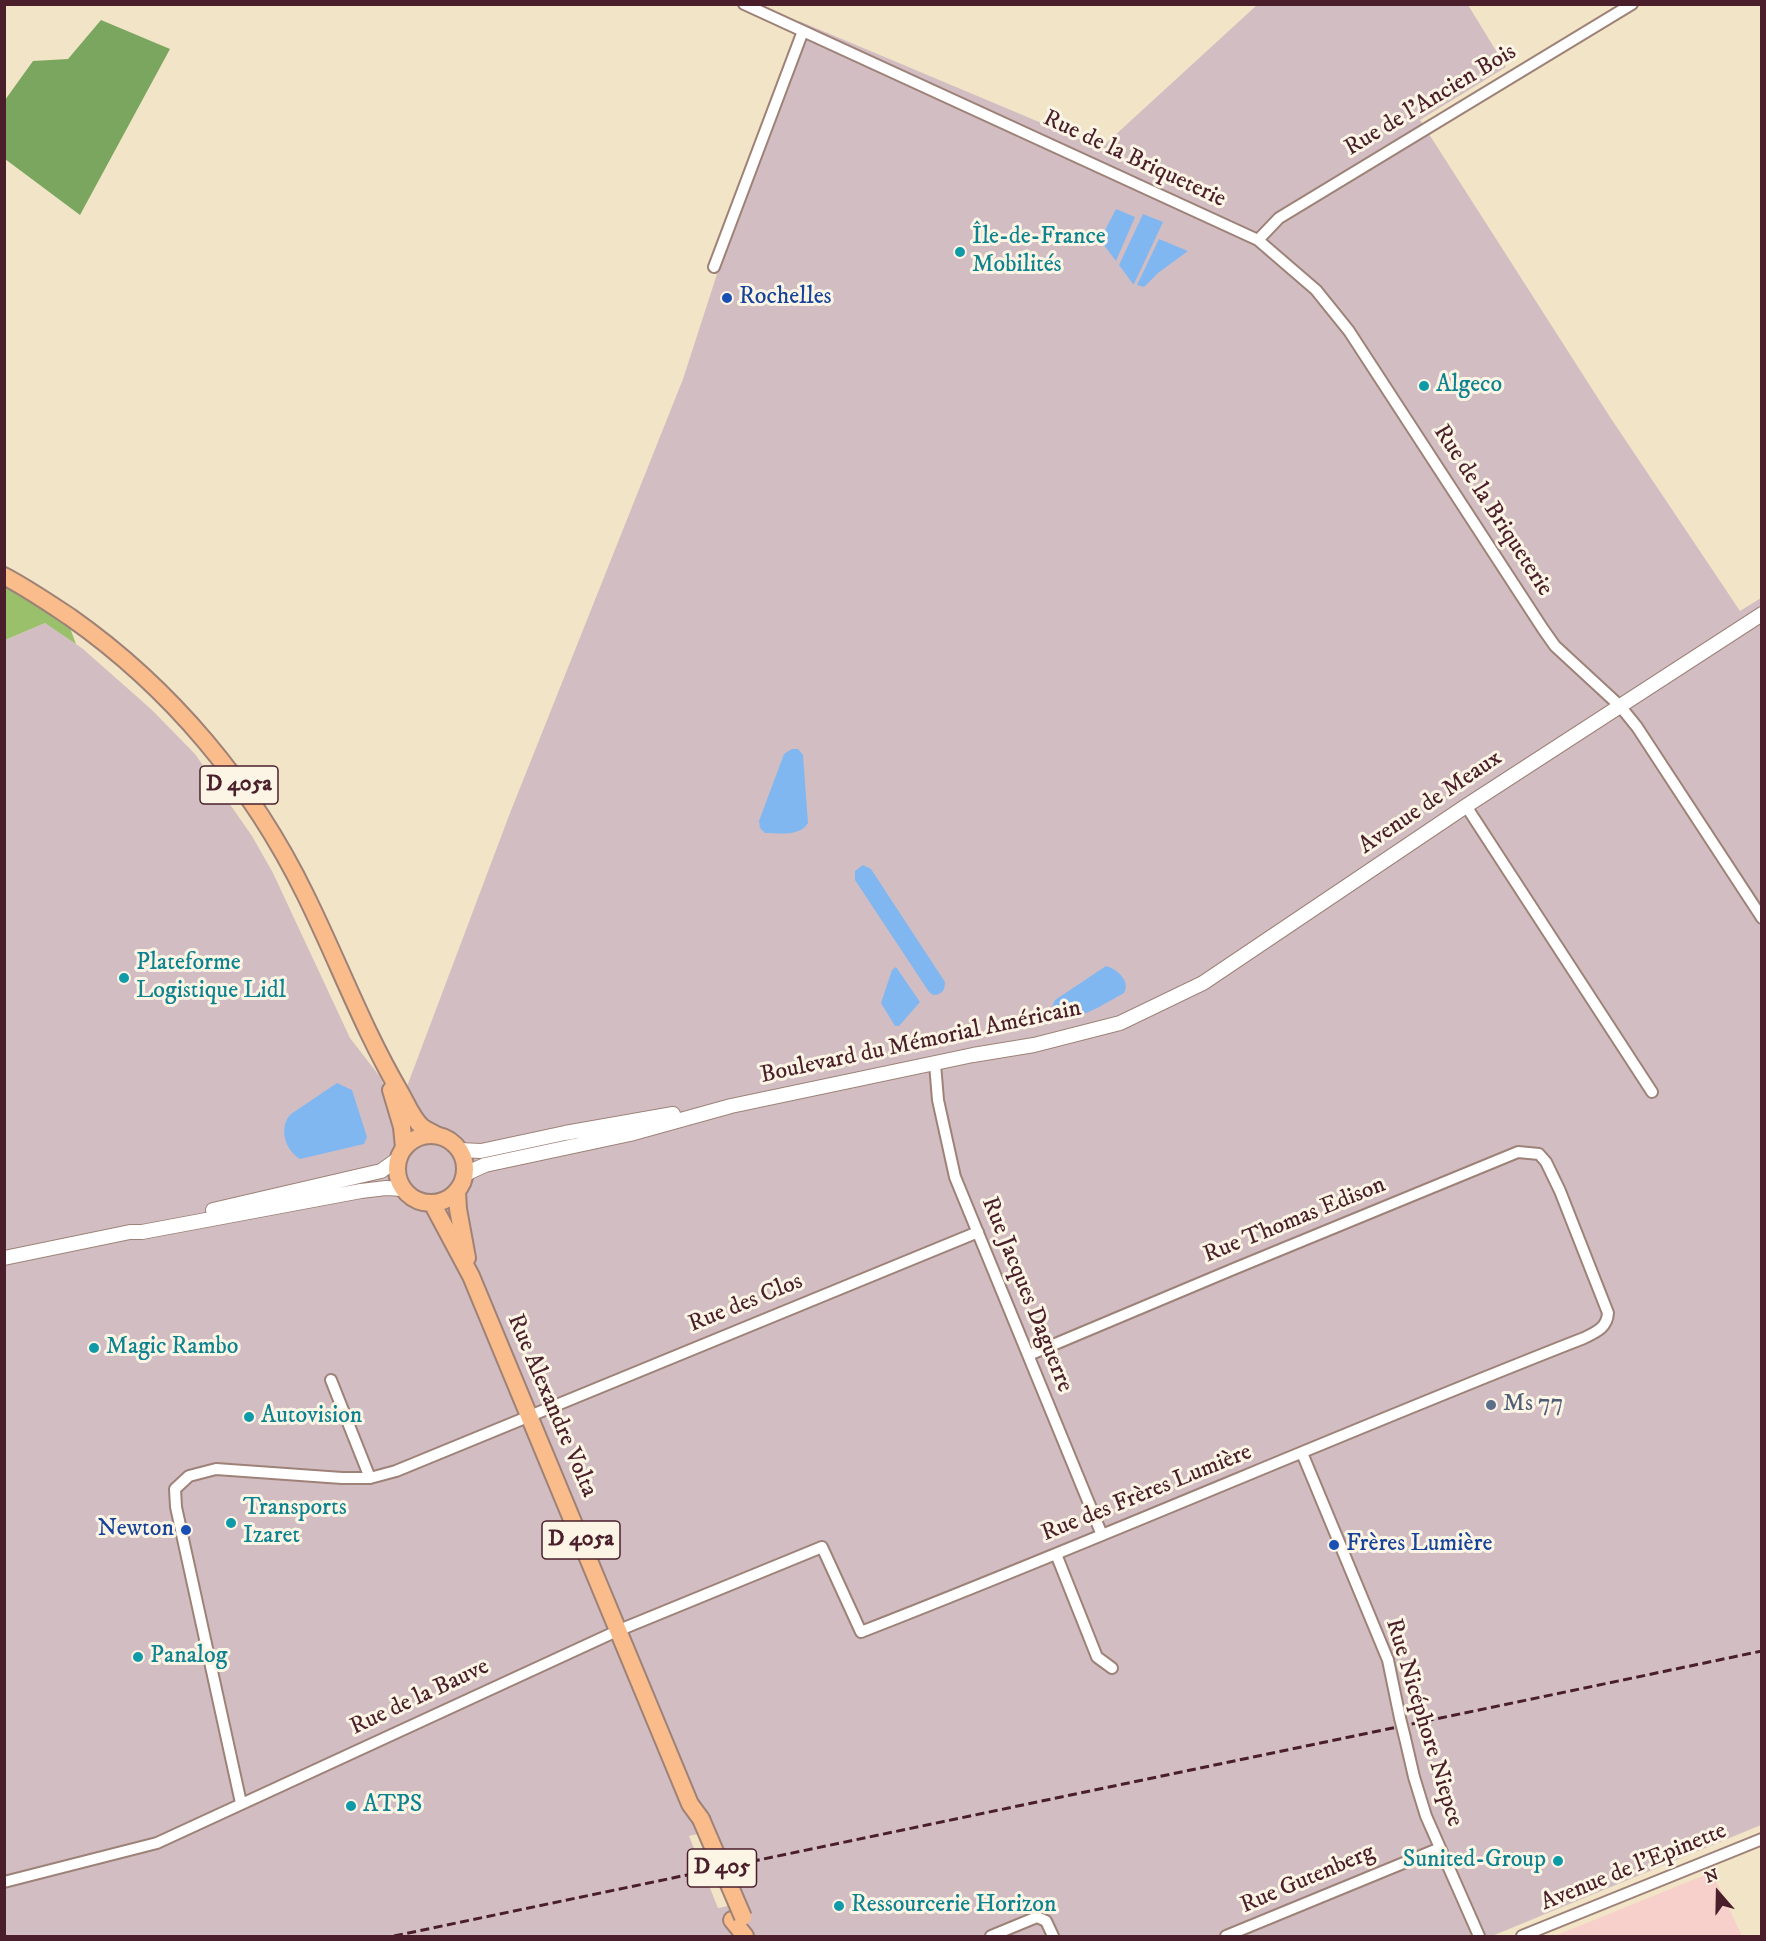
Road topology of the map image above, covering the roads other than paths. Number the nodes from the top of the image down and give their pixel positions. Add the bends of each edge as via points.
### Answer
1 (744, 4) edge
2 (1632, 4) edge
3 (803, 31) junction
4 (1258, 240) junction
5 (714, 267) dead end
6 (4, 576) edge
7 (1761, 614) edge
8 (1620, 706) junction
9 (1466, 806) junction
10 (1761, 918) edge
11 (1120, 1023) joint
12 (935, 1064) junction
13 (384, 1066) junction
14 (1652, 1092) dead end
15 (731, 1106) junction
16 (438, 1136) junction
17 (459, 1150) junction
18 (401, 1154) junction
19 (465, 1174) junction
20 (403, 1189) junction
21 (1560, 1191) joint
22 (457, 1192) junction
23 (432, 1203) junction
24 (130, 1232) junction
25 (978, 1232) junction
26 (4, 1257) edge
27 (471, 1276) junction
28 (1029, 1355) junction
29 (331, 1380) dead end
30 (530, 1416) junction
31 (1302, 1453) junction
32 (370, 1478) junction
33 (1102, 1535) junction
34 (1056, 1554) junction
35 (617, 1631) junction
36 (1112, 1668) dead end
37 (241, 1803) junction
38 (697, 1821) joint
39 (1761, 1839) edge
40 (1440, 1848) junction
41 (4, 1882) edge
42 (745, 1936) edge
43 (991, 1936) edge
44 (1053, 1936) edge
45 (1226, 1936) edge
46 (1479, 1936) edge
47 (1522, 1936) edge

1 - 3 street, Rue de la Briqueterie
2 - 4 street, Rue de l'Ancien Bois via 1279,218
3 - 4 street, Rue de la Briqueterie
3 - 5 street
4 - 8 street, Rue de la Briqueterie via 1316,290 1349,331 1555,646
6 - 13 main road, D 405a via 91,632 137,670 174,706 233,776 306,896
7 - 8 street, Avenue de Meaux
8 - 9 street, Avenue de Meaux
8 - 10 street, Rue de la Briqueterie
9 - 11 street, Avenue de Meaux via 1203,983
9 - 14 street
11 - 12 street, Boulevard du Mémorial Américain
12 - 15 street, Boulevard du Mémorial Américain
12 - 25 street, Rue Jacques Daguerre via 938,1100 955,1177
13 - 16 main road, D 405a via 414,1118
13 - 18 main road, D 405a via 402,1127
15 - 17 street via 631,1120 481,1151
15 - 19 street via 630,1134 485,1165
16 - 17 main road
16 - 18 main road via 419,1137
17 - 19 main road
18 - 20 main road via 399,1180
18 - 24 street via 381,1171
19 - 22 main road
20 - 23 main road via 416,1200
20 - 24 street via 368,1190
21 - 28 street, Rue Thomas Edison via 1539,1154 1518,1152
21 - 31 street, Rue des Frères Lumière via 1608,1313 1602,1328
22 - 23 main road via 442,1202
22 - 27 main road, Rue Alexandre Volta / D 405a
23 - 27 main road, Rue Alexandre Volta / D 405a
24 - 26 street
25 - 28 street, Rue Jacques Daguerre
25 - 30 street, Rue des Clos
27 - 30 main road, Rue Alexandre Volta / D 405a
28 - 33 street, Rue Jacques Daguerre
29 - 32 street
30 - 32 street, Rue des Clos
30 - 35 main road, Rue Alexandre Volta / D 405a
31 - 33 street, Rue des Frères Lumière
31 - 40 street, Rue Nicéphore Niepce, bridge via 1388,1660 1414,1777
32 - 37 street, Rue des Clos via 216,1469 189,1476 176,1490 176,1507
33 - 34 street, Rue des Frères Lumière
34 - 35 street, Rue des Frères Lumière via 861,1632 822,1547
34 - 36 street via 1097,1657
35 - 37 street, Rue de la Bauve
35 - 38 main road, Rue Alexandre Volta / D 405a
37 - 41 street, Rue de la Bauve via 157,1843
38 - 42 main road, D 405, bridge
39 - 47 street, Avenue de l'Epinette
40 - 45 street, Rue Gutenberg
40 - 46 street, Rue Nicéphore Niepce
43 - 44 street via 1037,1917 1046,1921

